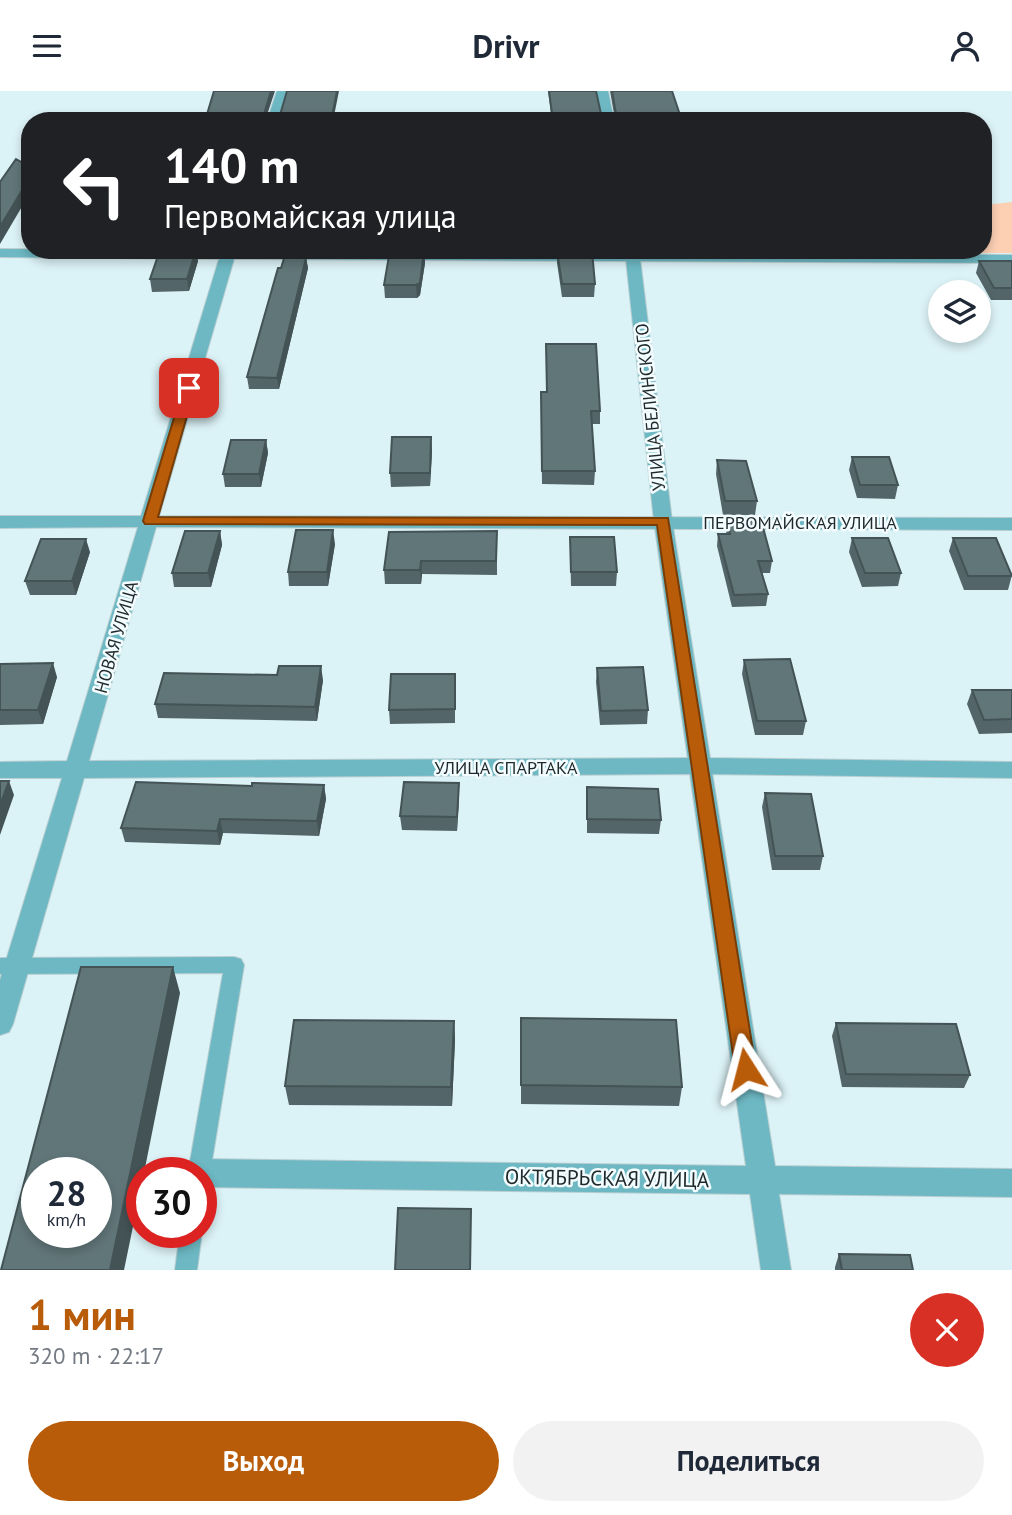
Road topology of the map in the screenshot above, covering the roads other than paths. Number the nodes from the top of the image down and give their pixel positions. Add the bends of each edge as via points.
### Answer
1 (283, 91) edge
2 (602, 91) edge
3 (276, 112) edge
4 (606, 112) edge
5 (0, 253) edge
6 (21, 253) edge
7 (227, 259) edge
8 (633, 259) edge
9 (992, 259) edge
10 (1012, 259) edge
11 (150, 521) junction
12 (663, 521) junction
13 (0, 522) edge
14 (1012, 524) edge
15 (700, 766) junction
16 (0, 770) edge
17 (76, 770) junction
18 (1012, 770) edge
19 (8, 966) edge
20 (0, 1024) edge
21 (203, 1157) edge
22 (217, 1173) edge
23 (762, 1180) junction
24 (1012, 1183) edge
25 (189, 1248) edge
26 (186, 1270) edge
27 (776, 1270) edge

1 - 3 street
2 - 4 street
5 - 6 street
7 - 11 street, НОВАЯ УЛИЦА
8 - 12 street, УЛИЦА БЕЛИНСКОГО
9 - 10 street
11 - 12 street, ПЕРВОМАЙСКАЯ УЛИЦА
11 - 13 street, ПЕРВОМАЙСКАЯ УЛИЦА
11 - 17 street, НОВАЯ УЛИЦА
12 - 14 street, ПЕРВОМАЙСКАЯ УЛИЦА
12 - 15 street, УЛИЦА БЕЛИНСКОГО
15 - 17 street, УЛИЦА СПАРТАКА
15 - 18 street, УЛИЦА СПАРТАКА
15 - 23 street, УЛИЦА БЕЛИНСКОГО
16 - 17 street, УЛИЦА СПАРТАКА
17 - 19 street, НОВАЯ УЛИЦА
19 - 20 street, НОВАЯ УЛИЦА
19 - 21 lane via 234,965
22 - 23 street, ОКТЯБРЬСКАЯ УЛИЦА
23 - 24 street, ОКТЯБРЬСКАЯ УЛИЦА
23 - 27 street, УЛИЦА БЕЛИНСКОГО
25 - 26 lane

